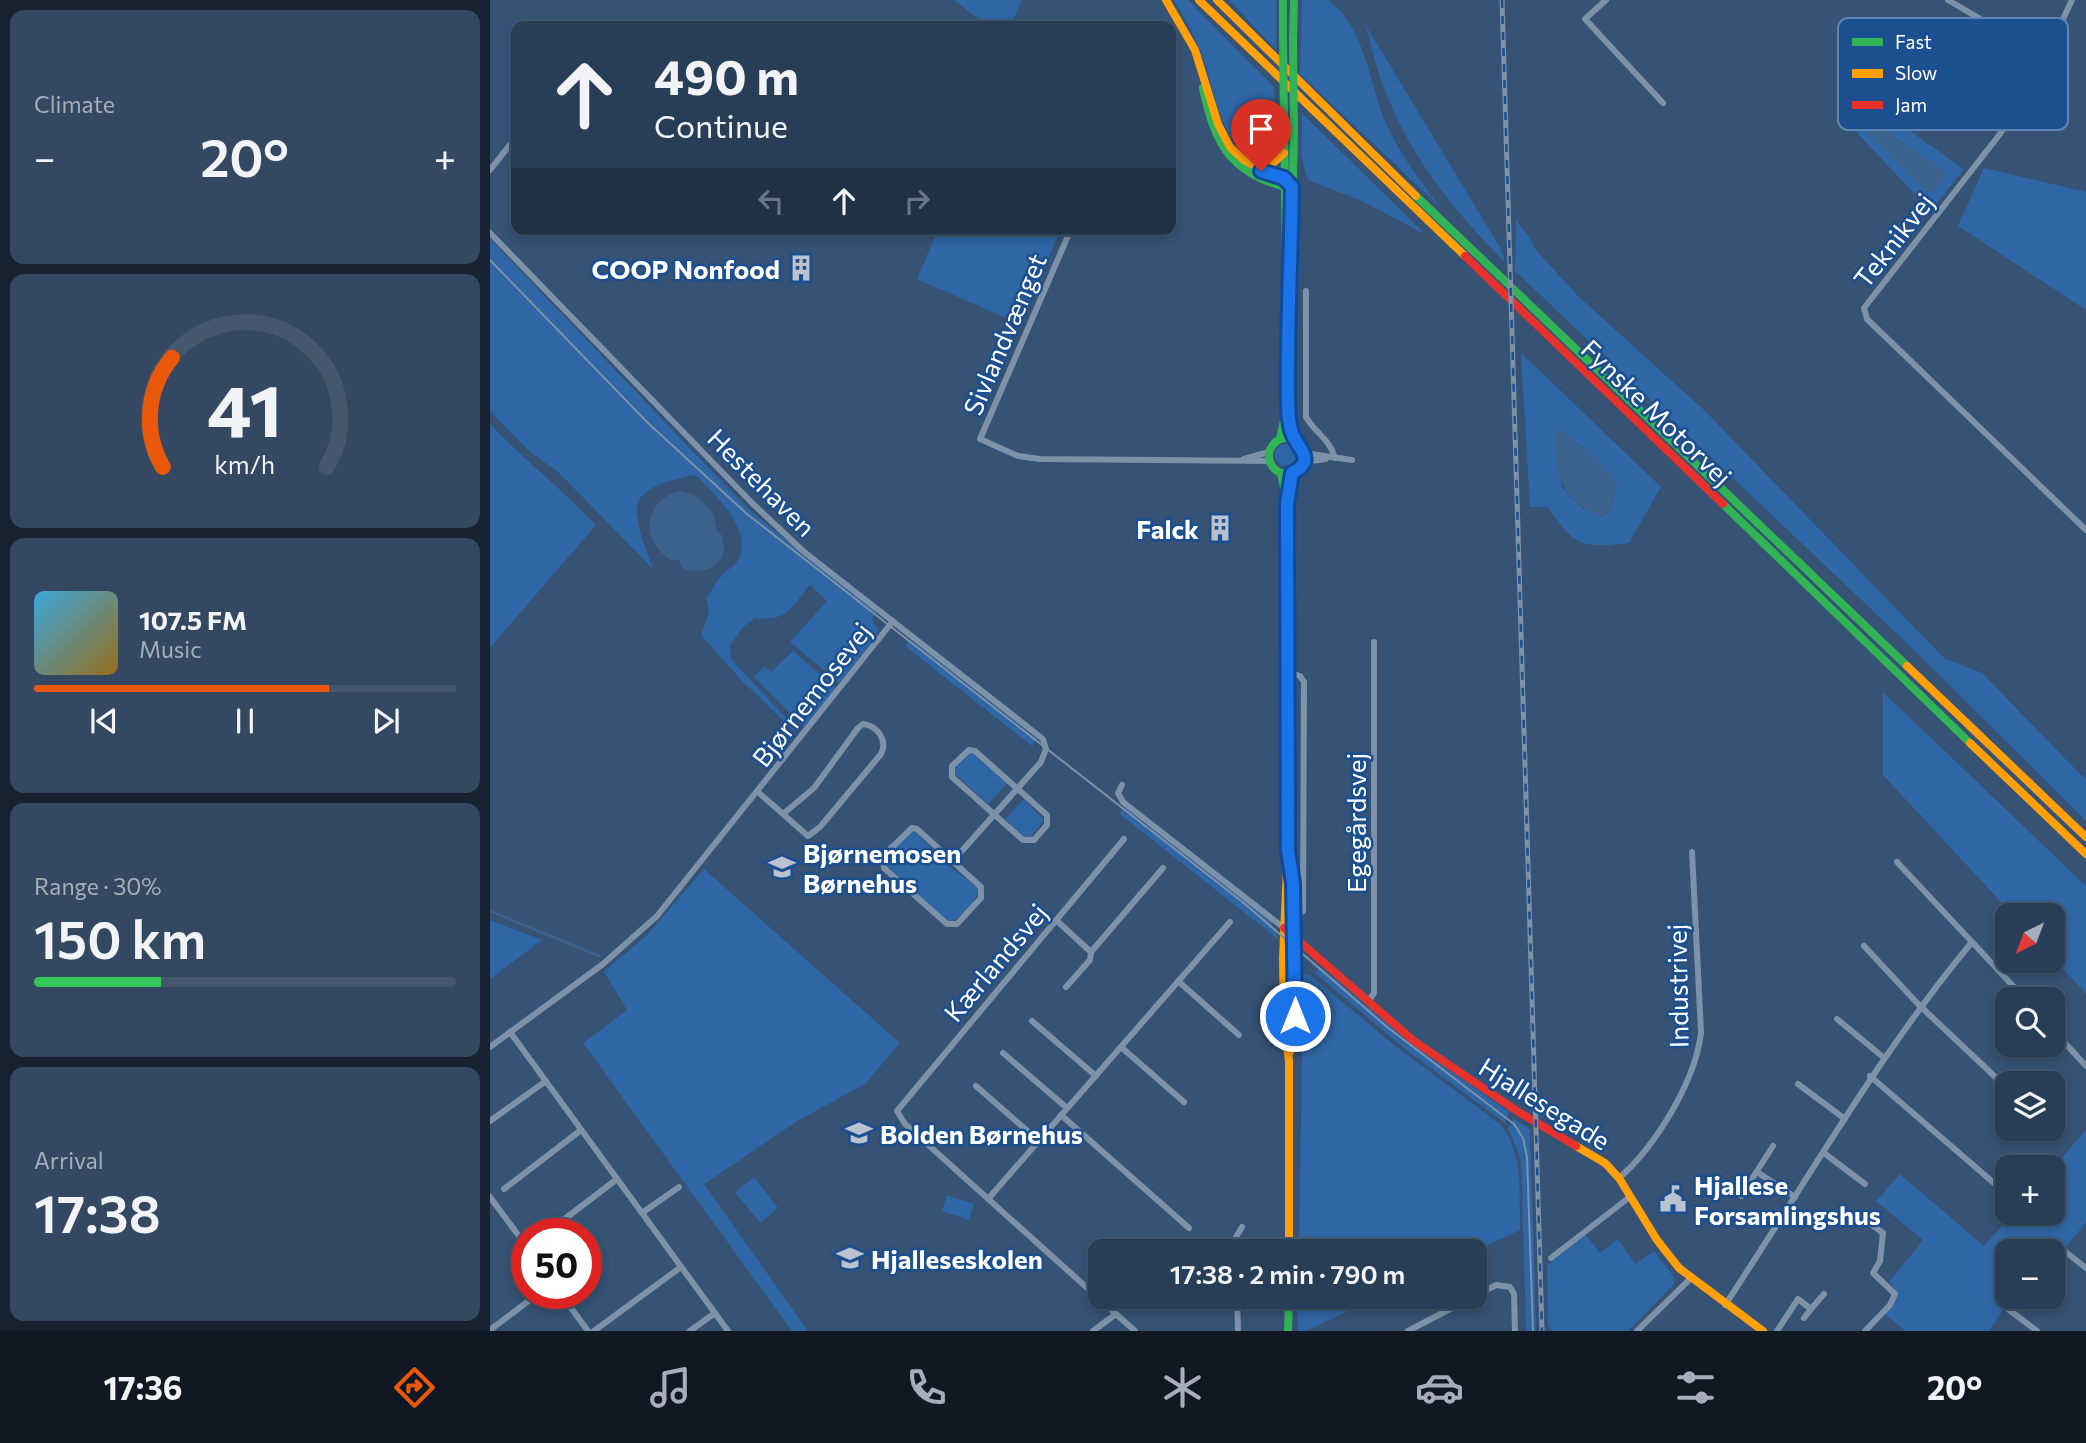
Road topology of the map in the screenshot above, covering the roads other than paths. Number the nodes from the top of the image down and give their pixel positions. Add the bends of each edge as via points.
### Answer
1 (1166, 0) edge
2 (1199, 0) edge
3 (1217, 0) edge
4 (1283, 0) edge
5 (1294, 0) edge
6 (1606, 0) edge
7 (1948, 0) edge
8 (2072, 0) edge
9 (1979, 18) edge
10 (2063, 18) edge
11 (1197, 57) junction
12 (1663, 103) dead end
13 (2002, 130) edge
14 (1222, 134) junction
15 (511, 143) edge
16 (1284, 153) junction
17 (490, 170) edge
18 (1288, 185) junction
19 (490, 233) edge
20 (1068, 235) edge
21 (1306, 291) dead end
22 (1288, 401) junction
23 (1280, 439) junction
24 (1295, 440) junction
25 (1269, 457) junction
26 (1304, 458) junction
27 (1335, 458) junction
28 (1352, 460) dead end
29 (1280, 473) junction
30 (1292, 473) junction
31 (1287, 503) junction
32 (2086, 530) edge
33 (893, 621) junction
34 (1374, 642) dead end
35 (1288, 673) junction
36 (1122, 785) dead end
37 (1018, 789) junction
38 (758, 792) junction
39 (783, 814) junction
40 (995, 815) junction
41 (2086, 837) edge
42 (1124, 839) dead end
43 (1288, 849) junction
44 (1692, 852) dead end
45 (2086, 854) edge
46 (953, 861) junction
47 (1897, 862) dead end
48 (1163, 868) dead end
49 (1294, 916) junction
50 (1056, 920) junction
51 (1230, 922) dead end
52 (1284, 928) junction
53 (1294, 938) junction
54 (1972, 942) junction
55 (1864, 946) dead end
56 (1091, 952) junction
57 (1178, 981) junction
58 (1066, 987) dead end
59 (2014, 987) edge
60 (1368, 1002) junction
61 (1919, 1005) junction
62 (1837, 1019) dead end
63 (1032, 1021) dead end
64 (510, 1032) junction
65 (1239, 1034) dead end
66 (2065, 1043) edge
67 (490, 1047) edge
68 (1121, 1047) junction
69 (1003, 1053) dead end
70 (1883, 1057) junction
71 (1289, 1061) junction
72 (2086, 1066) edge
73 (1096, 1076) junction
74 (1870, 1076) junction
75 (1995, 1077) edge
76 (546, 1081) junction
77 (1798, 1084) dead end
78 (975, 1086) dead end
79 (1184, 1102) dead end
80 (1067, 1108) junction
81 (1062, 1115) junction
82 (1845, 1119) junction
83 (490, 1121) edge
84 (581, 1129) junction
85 (1039, 1141) junction
86 (1773, 1146) dead end
87 (1824, 1153) junction
88 (1756, 1172) junction
89 (1619, 1178) junction
90 (617, 1179) junction
91 (1866, 1184) dead end
92 (1995, 1184) edge
93 (679, 1187) dead end
94 (504, 1189) dead end
95 (1631, 1196) junction
96 (1741, 1196) dead end
97 (490, 1197) edge
98 (1795, 1197) junction
99 (988, 1199) junction
100 (642, 1213) junction
101 (566, 1218) edge
102 (1871, 1224) dead end
103 (511, 1225) edge
104 (1242, 1227) dead end
105 (1189, 1228) dead end
106 (1236, 1239) edge
107 (1289, 1239) edge
108 (2065, 1252) edge
109 (1551, 1258) dead end
110 (681, 1267) junction
111 (2086, 1268) edge
112 (1690, 1279) junction
113 (1487, 1290) edge
114 (1824, 1294) dead end
115 (1725, 1305) junction
116 (518, 1309) edge
117 (572, 1309) edge
118 (1237, 1309) edge
119 (1289, 1309) edge
120 (1449, 1309) edge
121 (1811, 1309) junction
122 (2008, 1309) dead end
123 (715, 1313) junction
124 (1116, 1314) junction
125 (1804, 1318) dead end
126 (490, 1330) edge
127 (588, 1331) edge
128 (594, 1331) edge
129 (690, 1331) edge
130 (728, 1331) edge
131 (1093, 1331) edge
132 (1135, 1331) edge
133 (1238, 1331) edge
134 (1288, 1331) edge
135 (1408, 1331) edge
136 (1515, 1331) edge
137 (1637, 1331) edge
138 (1763, 1331) edge
139 (1777, 1331) edge
140 (1866, 1331) edge
141 (2036, 1331) edge

1 - 11 main road
2 - 45 main road, Fynske Motorvej
3 - 41 main road, Fynske Motorvej
4 - 16 main road, bridge
5 - 18 main road, bridge via 1294,132
6 - 12 street via 1585,19
7 - 9 street
8 - 10 street, Teknikvej
11 - 14 main road
11 - 18 main road via 1208,120 1218,142 1246,172
13 - 32 street, Teknikvej via 1864,308 1867,319
14 - 16 main road via 1258,163 1275,163
14 - 18 main road via 1242,160
15 - 17 street
16 - 18 main road
18 - 22 main road
19 - 33 street, Hestehaven via 753,504 803,551
20 - 25 street, Sivlandvænget via 980,439 1040,460
21 - 27 street via 1306,417 1332,446
22 - 23 main road
22 - 24 main road
23 - 24 main road
23 - 25 main road
24 - 26 main road
25 - 29 main road
26 - 27 street
26 - 30 main road
27 - 28 street
29 - 30 main road
29 - 31 main road
30 - 31 main road
31 - 35 main road
33 - 37 street, Hestehaven via 1045,743 1046,753
33 - 38 street, Bjørnemosevej
34 - 60 street, Egegårdsvej via 1374,992
35 - 43 main road
35 - 49 street via 1304,682 1303,911
36 - 52 street via 1118,793 1123,802
37 - 40 street
37 - 40 street via 1047,815 1047,825 1034,840 1026,841
37 - 40 street via 975,751 964,752 952,766 952,777
38 - 39 street, Bjørnemosevej
38 - 64 street, Bjørnemosevej via 657,916 603,964
39 - 39 street, Bjørnemosevej via 808,836 820,827 884,747 874,728 863,724 858,728 814,788
40 - 46 street
42 - 50 street, Kærlandsvej
43 - 49 main road
43 - 52 main road
44 - 89 street, Industrivej via 1699,1053 1684,1090 1638,1160
46 - 46 street via 984,892 953,925 892,876 882,862 912,828
47 - 54 street
48 - 56 street
49 - 53 main road
50 - 56 street
50 - 99 street, Kærlandsvej via 897,1111 905,1124
51 - 57 street
52 - 53 main road, Hjallesegade
52 - 71 main road via 1284,1024
53 - 60 main road, Hjallesegade
53 - 71 main road via 1295,1024
54 - 59 street
54 - 61 street
55 - 61 street
56 - 58 street via 1090,960
57 - 65 street
57 - 68 street
60 - 89 main road, Hjallesegade via 1458,1073 1605,1163
61 - 70 street
61 - 75 street
62 - 70 street
63 - 73 street
64 - 67 street, Bjørnemosevej
64 - 76 street
66 - 72 street
68 - 73 street
68 - 79 street
69 - 80 street
70 - 74 street
71 - 107 main road
73 - 80 street
74 - 82 street
74 - 92 street
76 - 83 street
76 - 84 street
77 - 82 street
78 - 85 street
80 - 81 street
81 - 85 street
81 - 105 street
82 - 87 street
84 - 90 street
84 - 94 street
85 - 99 street
86 - 88 street
87 - 91 street
87 - 98 street
88 - 96 street
88 - 98 street
89 - 95 main road, Hjallesegade
90 - 100 street
90 - 101 street
93 - 100 street
95 - 109 street
95 - 112 main road, Hjallesegade via 1657,1240
97 - 103 street
98 - 115 street
99 - 124 street
100 - 110 street
102 - 140 street via 1883,1233 1880,1261 1873,1273 1895,1294
104 - 106 street
108 - 111 street
110 - 123 street
110 - 128 street
112 - 115 main road, Hjallesegade
112 - 137 street
113 - 136 street via 1507,1286 1513,1292
114 - 121 street
115 - 138 main road, Hjallesegade
116 - 126 street
117 - 127 street
118 - 133 street
119 - 134 main road
120 - 135 street
121 - 125 street
121 - 139 street via 1798,1299
122 - 141 street
123 - 129 street
123 - 130 street
124 - 131 street
124 - 132 street

